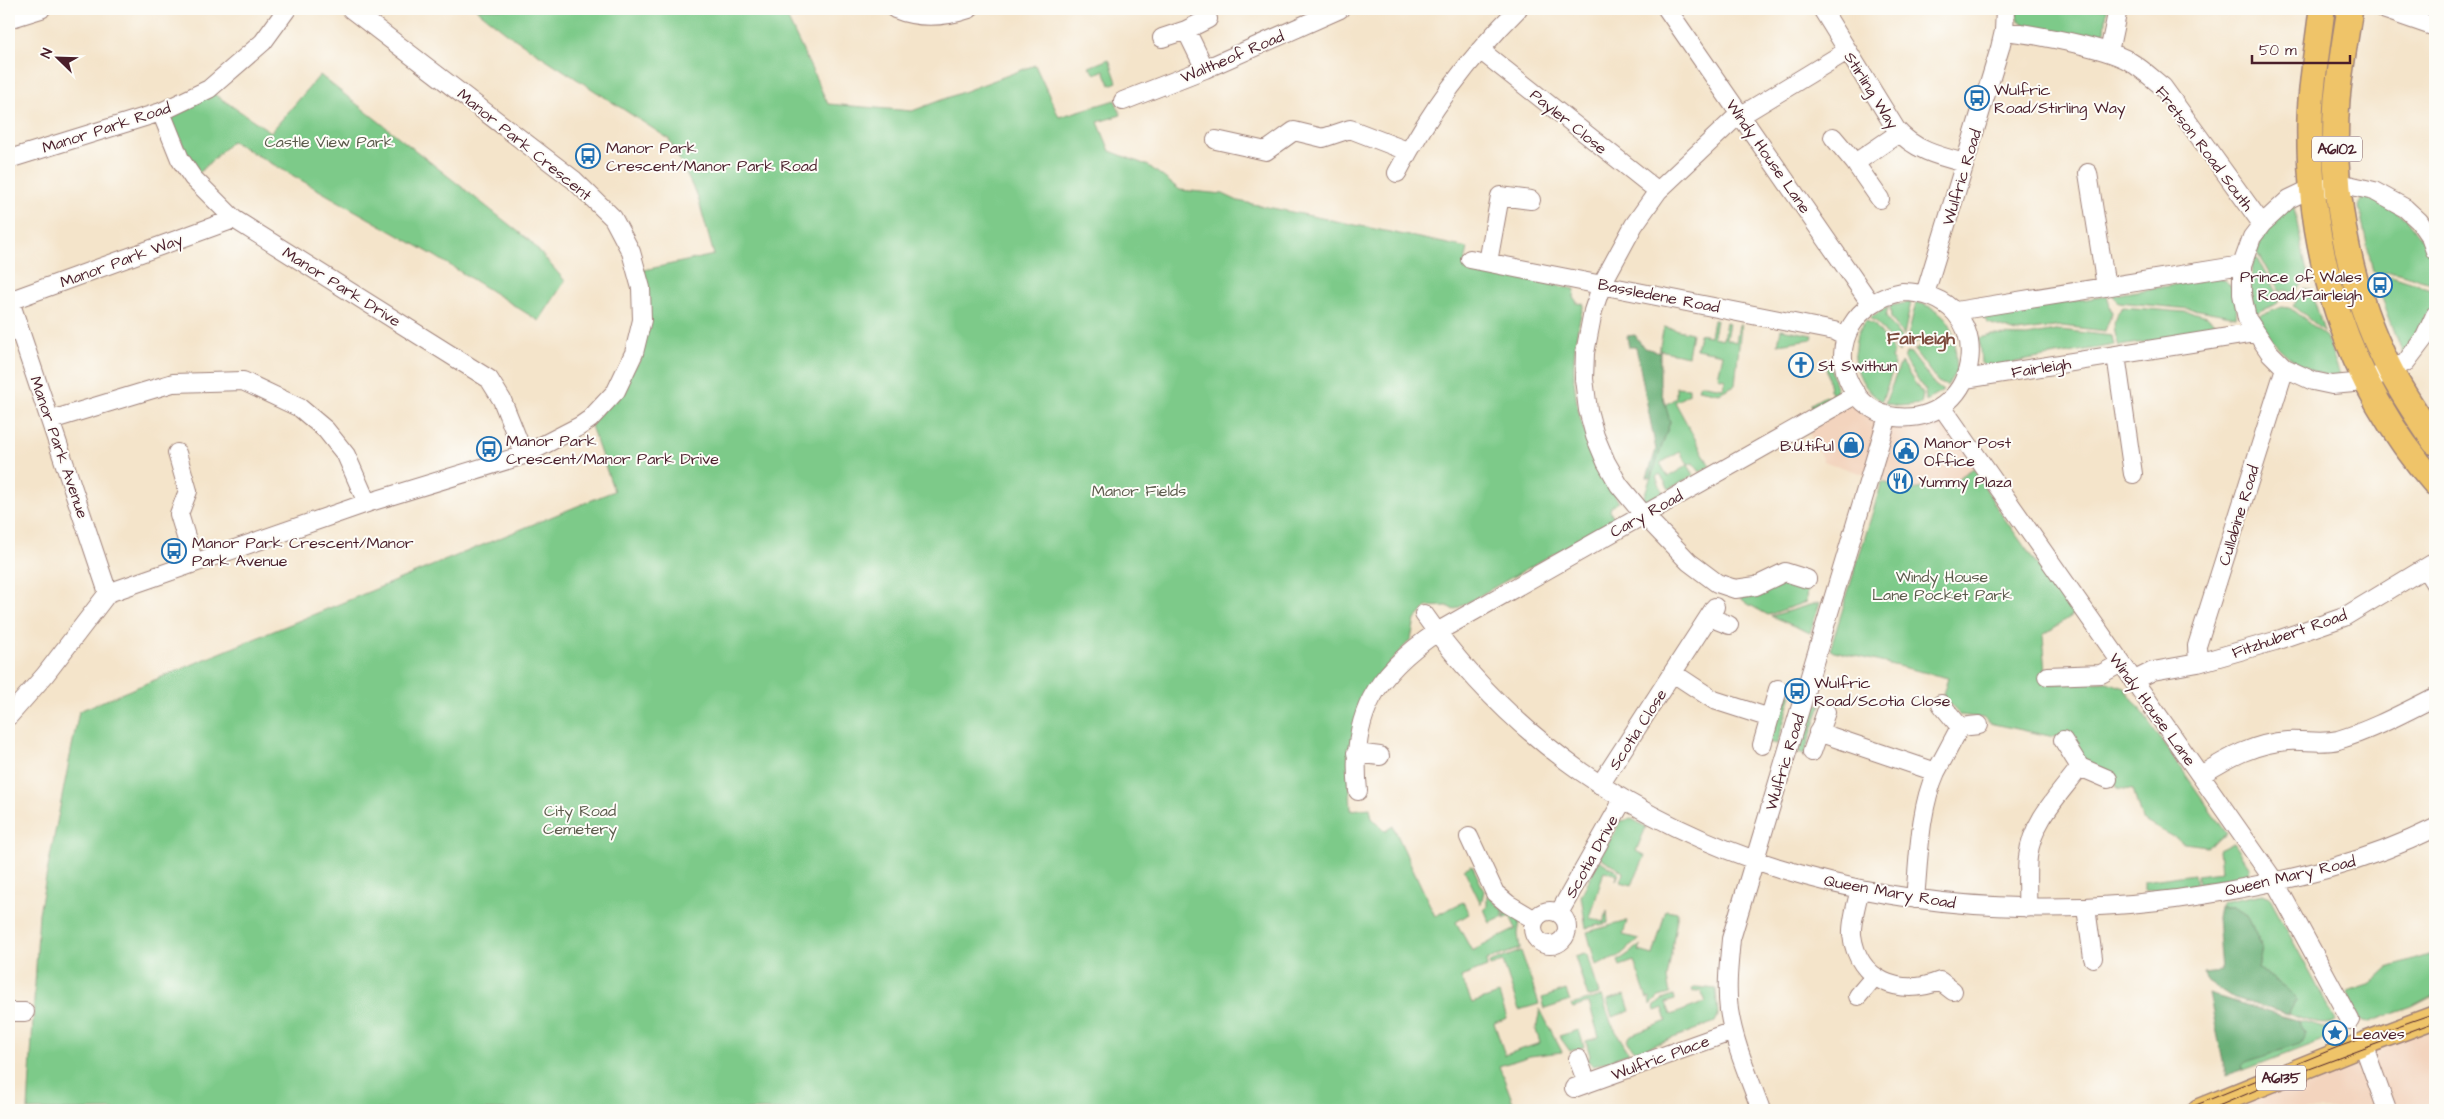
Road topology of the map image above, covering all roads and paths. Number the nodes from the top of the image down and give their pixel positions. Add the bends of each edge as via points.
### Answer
1 (41, 9) edge
2 (287, 9) edge
3 (351, 9) edge
4 (895, 9) edge
5 (969, 9) edge
6 (1340, 9) edge
7 (1518, 9) edge
8 (1667, 9) edge
9 (1822, 9) edge
10 (2005, 9) edge
11 (2118, 9) edge
12 (2322, 9) edge
13 (2383, 9) edge
14 (2352, 11) edge
15 (9, 19) edge
16 (1208, 19) dead end
17 (2435, 27) edge
18 (1186, 30) junction
19 (2004, 31) junction
20 (1162, 38) dead end
21 (1480, 50) junction
22 (1848, 51) junction
23 (2109, 52) junction
24 (1205, 69) junction
25 (1123, 101) dead end
26 (161, 112) junction
27 (1741, 116) junction
28 (1900, 133) junction
29 (1833, 137) dead end
30 (1216, 140) dead end
31 (1407, 151) junction
32 (9, 158) edge
33 (1855, 163) junction
34 (1965, 163) junction
35 (1396, 172) dead end
36 (2088, 173) dead end
37 (2338, 185) junction
38 (2312, 188) junction
39 (1658, 191) junction
40 (1530, 200) dead end
41 (1880, 200) dead end
42 (234, 219) junction
43 (2262, 224) junction
44 (2435, 251) edge
45 (1470, 259) dead end
46 (1488, 262) junction
47 (2242, 266) junction
48 (1602, 284) junction
49 (2106, 287) junction
50 (1925, 294) junction
51 (9, 301) edge
52 (1871, 304) junction
53 (1956, 311) junction
54 (2435, 315) edge
55 (2254, 333) junction
56 (1846, 337) junction
57 (2375, 337) junction
58 (2116, 355) junction
59 (2285, 368) junction
60 (2390, 370) junction
61 (1965, 379) junction
62 (2365, 382) junction
63 (1857, 394) junction
64 (1942, 407) junction
65 (1888, 416) junction
66 (51, 420) junction
67 (2435, 442) edge
68 (177, 453) dead end
69 (524, 455) junction
70 (2132, 474) dead end
71 (2435, 483) edge
72 (367, 503) junction
73 (1643, 514) junction
74 (194, 563) junction
75 (2430, 565) edge
76 (1807, 579) dead end
77 (2435, 584) edge
78 (108, 593) junction
79 (1424, 614) dead end
80 (1729, 625) dead end
81 (1437, 632) junction
82 (2198, 662) junction
83 (2120, 663) junction
84 (1673, 674) junction
85 (2047, 676) dead end
86 (2133, 681) junction
87 (1778, 688) dead end
88 (2435, 697) edge
89 (1941, 704) dead end
90 (1826, 712) dead end
91 (9, 716) edge
92 (1770, 718) junction
93 (1979, 725) dead end
94 (1960, 727) junction
95 (1818, 732) junction
96 (2063, 740) dead end
97 (1762, 744) dead end
98 (1812, 752) dead end
99 (1356, 753) junction
100 (1380, 756) dead end
101 (2080, 767) junction
102 (1936, 772) junction
103 (2201, 775) junction
104 (2108, 779) dead end
105 (1600, 785) junction
106 (1358, 791) dead end
107 (1623, 800) junction
108 (2435, 828) edge
109 (1470, 837) dead end
110 (1753, 860) junction
111 (2275, 882) junction
112 (1860, 889) junction
113 (1915, 899) junction
114 (2027, 908) junction
115 (2086, 908) junction
116 (1559, 913) junction
117 (1535, 920) junction
118 (2093, 958) dead end
119 (1874, 977) junction
120 (1953, 991) dead end
121 (1858, 996) dead end
122 (2435, 1017) edge
123 (2350, 1020) dead end
124 (1733, 1031) junction
125 (2363, 1044) junction
126 (1578, 1058) dead end
127 (1761, 1110) edge
128 (2198, 1110) edge
129 (2388, 1110) edge

1 - 15 street
2 - 26 street, Manor Park Road via 263,42 209,89
3 - 69 street, Manor Park Crescent via 574,180 612,218 631,252 641,288 642,320 634,353 616,391 580,426
4 - 5 street via 926,16 950,16
6 - 24 street, Waltheof Road
7 - 21 street
8 - 27 street, Windy House Lane
9 - 22 street, Stirling Way
10 - 19 street, Wulfric Road
11 - 23 street
12 - 38 highway, A6102 via 2310,117
13 - 17 street
14 - 37 highway, A6102 via 2337,98
16 - 18 street
18 - 20 street
18 - 24 street
19 - 23 street, Fretson Road South
19 - 34 street, Wulfric Road
21 - 31 street via 1447,90
21 - 39 street, Payler Close
22 - 27 street
22 - 28 street, Stirling Way
23 - 43 street, Fretson Road South via 2128,60 2163,87
24 - 25 street, Waltheof Road
26 - 32 street, Manor Park Road
26 - 42 street, Manor Park Drive via 180,159
27 - 39 street
27 - 52 street, Windy House Lane
28 - 33 street
28 - 34 street, Stirling Way via 1907,143
29 - 33 street
30 - 31 street via 1266,151 1294,131 1322,138 1350,129
31 - 35 street
33 - 41 street
34 - 50 street, Wulfric Road
36 - 49 street
37 - 38 street
37 - 44 street via 2374,191 2405,208 2419,221
37 - 57 highway, A6102 via 2358,288
38 - 43 street via 2289,200
38 - 62 highway, A6102 via 2328,282
39 - 48 street via 1634,225
40 - 46 street via 1500,196
42 - 51 street, Manor Park Way
42 - 69 street, Manor Park Drive via 489,379 502,400
43 - 47 street via 2252,237
45 - 46 street, Bassledene Road
46 - 48 street, Bassledene Road
47 - 49 street
47 - 55 street via 2242,294 2247,319
48 - 56 street, Bassledene Road via 1834,331
48 - 73 street via 1585,353 1588,410 1606,462 1619,485
49 - 53 street
50 - 52 street via 1902,292
50 - 53 street
51 - 66 street, Manor Park Avenue
52 - 56 street via 1857,317
53 - 61 street via 1966,327 1970,359
54 - 60 street via 2426,337 2416,350 2406,362
55 - 58 street, Fairleigh
55 - 59 street
56 - 63 street via 1844,357 1847,376
57 - 60 highway, A6102
57 - 62 street via 2368,354
58 - 61 street, Fairleigh
58 - 70 street
59 - 62 street via 2313,381 2332,385
59 - 82 street, Cullabine Road via 2197,646
60 - 62 street
60 - 67 highway, A6102
61 - 64 street via 1956,394
62 - 71 highway, A6102 via 2415,460
63 - 65 street via 1873,409
63 - 73 street, Cary Road
64 - 65 street via 1920,416
64 - 83 street, Windy House Lane
65 - 110 street, Wulfric Road
66 - 72 street via 173,383 242,381 300,408 326,430 346,455
66 - 78 street, Manor Park Avenue
68 - 74 street via 188,491 179,514
69 - 72 street, Manor Park Crescent
72 - 74 street, Manor Park Crescent
73 - 76 street via 1689,562 1717,583 1735,589 1756,586 1785,572
73 - 81 street, Cary Road
74 - 78 street, Manor Park Crescent
75 - 77 street
75 - 82 street, Fitzhubert Road via 2344,617 2275,641
78 - 91 street
79 - 81 street, Queen Mary Road
80 - 84 street, Scotia Close via 1712,612
81 - 99 street, Cary Road via 1406,655 1372,695 1362,716
81 - 105 street, Queen Mary Road via 1480,685 1506,710 1542,743
82 - 86 street, Fitzhubert Road via 2153,671
83 - 85 street via 2101,674
83 - 86 street, Windy House Lane
84 - 92 street, Scotia Close via 1714,700
84 - 105 street, Scotia Close
86 - 103 street, Windy House Lane
87 - 92 street
88 - 103 street via 2375,727 2335,741 2262,744
89 - 94 street
90 - 95 street
92 - 97 street
93 - 94 street
94 - 102 street
95 - 98 street
95 - 102 street
96 - 101 street
99 - 100 street
99 - 106 street, Cary Road
101 - 104 street
101 - 114 street via 2046,810 2033,835 2028,855
102 - 113 street via 1925,808
103 - 111 street, Windy House Lane
105 - 107 street, Queen Mary Road
107 - 110 street, Queen Mary Road via 1697,838
107 - 116 street, Scotia Drive
108 - 111 street, Queen Mary Road via 2339,867
109 - 117 street via 1495,893
110 - 112 street, Queen Mary Road
110 - 124 street, Wulfric Road via 1731,939 1728,994
111 - 115 street, Queen Mary Road via 2187,898
111 - 123 street, Windy House Lane
112 - 113 street, Queen Mary Road
112 - 119 street via 1852,933 1855,949 1865,969
113 - 114 street, Queen Mary Road
114 - 115 street, Queen Mary Road
115 - 118 street
116 - 117 street, Scotia Drive via 1546,912
116 - 117 street, Scotia Drive via 1566,921 1568,931 1555,946 1544,945 1536,939 1533,930
119 - 120 street via 1908,988 1940,981
119 - 121 street
122 - 125 main road, A6135
124 - 126 street, Wulfric Place via 1580,1086
124 - 127 street, Wulfric Road
125 - 128 main road, A6135
125 - 129 street

